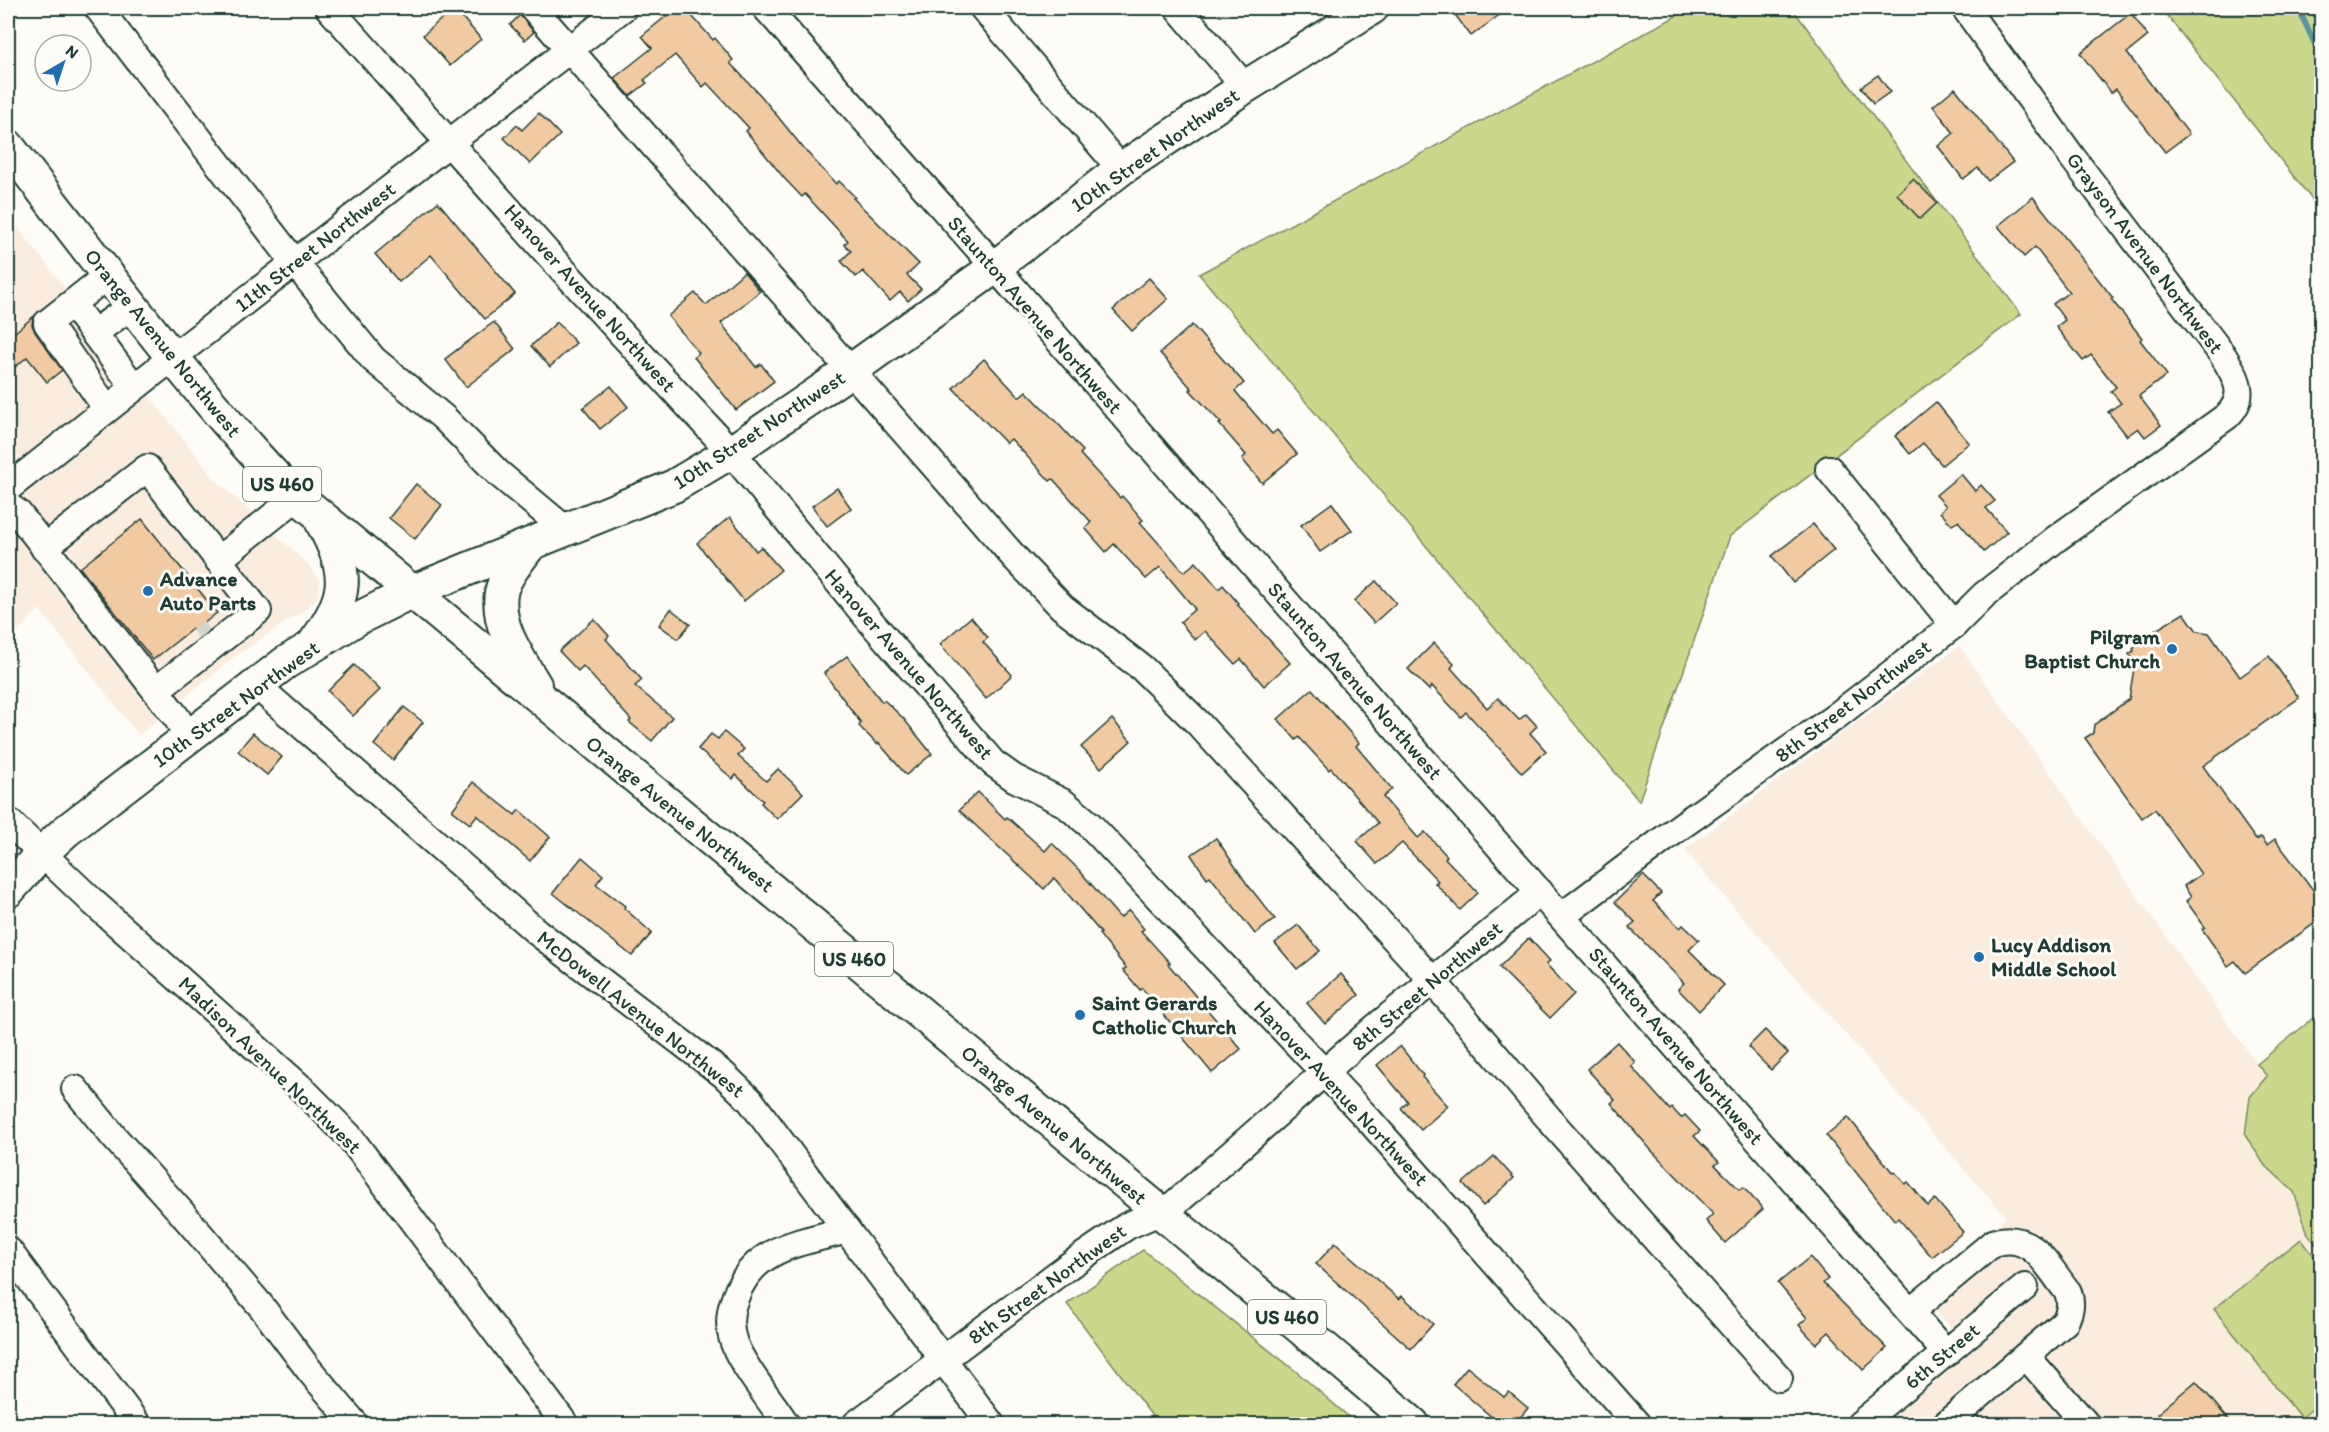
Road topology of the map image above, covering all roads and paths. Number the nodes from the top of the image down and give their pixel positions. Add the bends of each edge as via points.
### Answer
1 (98, 8) edge
2 (329, 8) edge
3 (532, 8) edge
4 (623, 8) edge
5 (766, 8) edge
6 (983, 8) edge
7 (1178, 8) edge
8 (1372, 8) edge
9 (1965, 8) edge
10 (569, 49) junction
11 (1245, 87) junction
12 (449, 143) junction
13 (8, 146) edge
14 (1121, 169) junction
15 (295, 263) junction
16 (995, 267) junction
17 (108, 274) junction
18 (72, 304) junction
19 (132, 305) junction
20 (94, 333) junction
21 (173, 357) junction
22 (113, 358) junction
23 (850, 371) junction
24 (86, 378) junction
25 (134, 387) junction
26 (107, 409) junction
27 (731, 452) junction
28 (1829, 469) dead end
29 (2140, 479) joint
30 (8, 488) edge
31 (8, 506) edge
32 (307, 506) junction
33 (566, 530) junction
34 (530, 545) junction
35 (44, 548) junction
36 (218, 560) junction
37 (411, 592) junction
38 (1954, 625) junction
39 (236, 628) junction
40 (314, 645) junction
41 (183, 669) junction
42 (256, 685) junction
43 (156, 690) junction
44 (548, 706) junction
45 (188, 737) junction
46 (8, 821) edge
47 (42, 853) junction
48 (8, 891) edge
49 (1540, 892) junction
50 (1562, 916) junction
51 (1433, 981) junction
52 (1324, 1072) junction
53 (75, 1089) dead end
54 (1159, 1213) junction
55 (847, 1230) junction
56 (8, 1251) edge
57 (2025, 1287) dead end
58 (1910, 1312) junction
59 (1946, 1353) junction
60 (2026, 1356) junction
61 (942, 1360) junction
62 (1779, 1378) dead end
63 (137, 1425) edge
64 (355, 1425) edge
65 (565, 1425) edge
66 (786, 1425) edge
67 (856, 1425) edge
68 (991, 1425) edge
69 (1413, 1425) edge
70 (1636, 1425) edge
71 (1860, 1425) edge
72 (1946, 1425) edge
73 (2086, 1425) edge

1 - 15 street
2 - 12 street, Hanover Avenue Northwest
3 - 10 street
4 - 10 street, 11th Street Northwest
5 - 16 street, Staunton Avenue Northwest
6 - 14 street
7 - 11 street
8 - 11 main road, 10th Street Northwest
9 - 29 street, Grayson Avenue Northwest via 2237,378 2240,392 2233,411
10 - 12 street, 11th Street Northwest
10 - 23 street
11 - 14 main road, 10th Street Northwest
12 - 15 street, 11th Street Northwest
12 - 27 street, Hanover Avenue Northwest
13 - 17 main road, Orange Avenue Northwest / US 460
14 - 16 main road, 10th Street Northwest
15 - 21 street, 11th Street Northwest
15 - 33 street via 373,359
16 - 23 main road, 10th Street Northwest
16 - 49 street, Staunton Avenue Northwest
17 - 18 street
17 - 19 main road, Orange Avenue Northwest / US 460
18 - 20 street
18 - 24 street via 47,323
19 - 20 street
19 - 21 main road, Orange Avenue Northwest / US 460
20 - 22 street
21 - 25 street, 11th Street Northwest
21 - 32 main road, Orange Avenue Northwest / US 460 via 239,438
22 - 24 street
22 - 25 street
23 - 27 main road, 10th Street Northwest
23 - 51 street via 1015,558 1062,607 1142,668 1198,723
24 - 26 street
25 - 26 street, 11th Street Northwest
26 - 30 street, 11th Street Northwest
27 - 33 main road, 10th Street Northwest via 674,486
27 - 52 street, Hanover Avenue Northwest via 993,763 1064,803 1089,824
28 - 38 street
29 - 38 street, 8th Street Northwest via 2057,538
31 - 35 street via 18,513
32 - 36 street
32 - 37 main road, Orange Avenue Northwest / US 460
32 - 40 main road via 336,549 343,575 341,597 332,619
33 - 34 main road, 10th Street Northwest
34 - 37 main road, 10th Street Northwest
34 - 44 main road via 511,570 501,593 502,620 515,651
35 - 36 street via 147,468
35 - 43 street
36 - 39 street via 258,611
37 - 40 main road, 10th Street Northwest
37 - 44 main road, Orange Avenue Northwest / US 460
38 - 50 street, 8th Street Northwest
39 - 41 street
39 - 41 street via 206,635 186,651
40 - 42 main road, 10th Street Northwest
41 - 43 street
42 - 45 main road, 10th Street Northwest
42 - 55 street, McDowell Avenue Northwest via 537,932 724,1075 750,1100
43 - 45 street
44 - 54 main road, Orange Avenue Northwest / US 460
45 - 47 main road, 10th Street Northwest
46 - 47 street, Madison Avenue Northwest
47 - 48 main road, 10th Street Northwest
47 - 65 street, Madison Avenue Northwest via 349,1137
49 - 50 street, Staunton Avenue Northwest
49 - 51 street, 8th Street Northwest
50 - 58 street, Staunton Avenue Northwest
51 - 52 street, 8th Street Northwest
51 - 62 street via 1556,1127
52 - 54 street, 8th Street Northwest via 1172,1207
52 - 70 street, Hanover Avenue Northwest
53 - 64 street via 254,1298
54 - 61 street, 8th Street Northwest via 1127,1226
54 - 69 main road, Orange Avenue Northwest / US 460
55 - 61 street, McDowell Avenue Northwest
55 - 66 street via 784,1247 760,1260 743,1280 731,1310 730,1329 735,1345
56 - 63 street
57 - 59 street, 6th Street
58 - 59 street, Staunton Avenue Northwest
58 - 60 street via 1993,1243 2018,1239 2030,1245 2071,1301 2065,1322
59 - 71 street, 6th Street
60 - 72 street
60 - 73 street
61 - 67 street, 8th Street Northwest
61 - 68 street, McDowell Avenue Northwest

